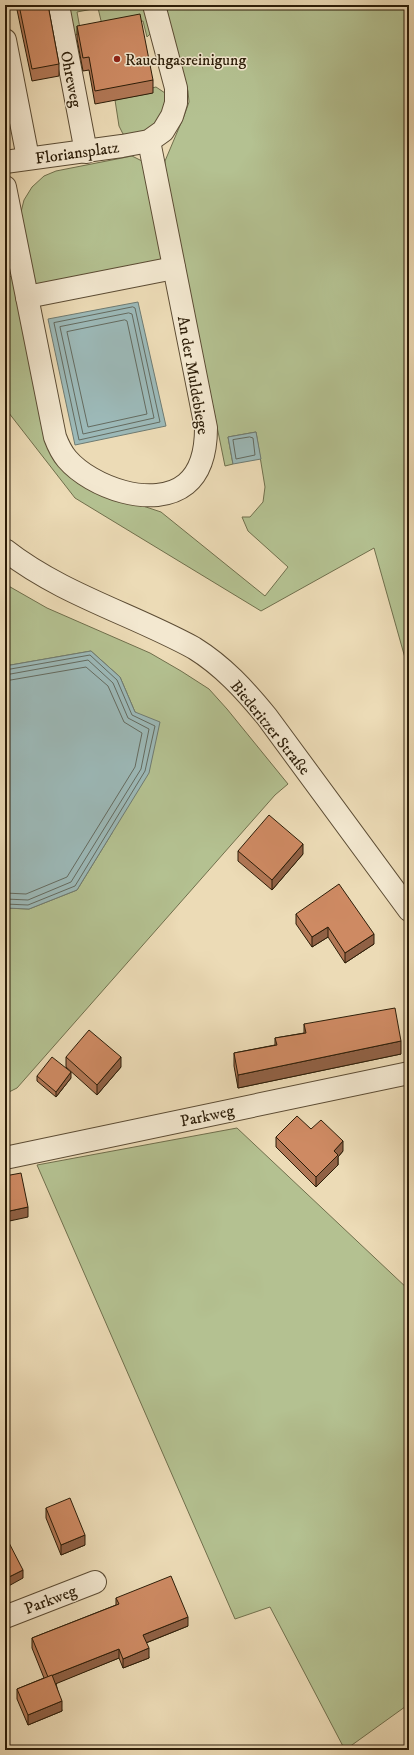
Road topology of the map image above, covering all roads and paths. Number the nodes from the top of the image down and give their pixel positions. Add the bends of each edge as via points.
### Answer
1 (58, 5) edge
2 (154, 5) edge
3 (5, 40) edge
4 (149, 141) junction
5 (86, 152) junction
6 (28, 158) junction
7 (5, 162) edge
8 (5, 187) edge
9 (174, 268) junction
10 (27, 297) junction
11 (5, 550) edge
12 (409, 910) edge
13 (409, 1073) edge
14 (5, 1158) edge
15 (96, 1582) dead end
16 (5, 1617) edge

1 - 5 street, Ohreweg
2 - 4 street via 176,88 176,103 163,131
3 - 6 street
4 - 5 street, Floriansplatz
4 - 9 street, An der Muldebiege
5 - 6 street, Floriansplatz
6 - 7 street, Floriansplatz
8 - 10 street, An der Muldebiege
9 - 10 street
9 - 10 street, An der Muldebiege via 206,428 206,443 203,460 186,484 162,494 136,494 112,489 78,470 60,449 55,438
11 - 12 street, Biederitzer Straße via 62,585 184,642 226,671 267,717
13 - 14 street, Parkweg
15 - 16 street, Parkweg

